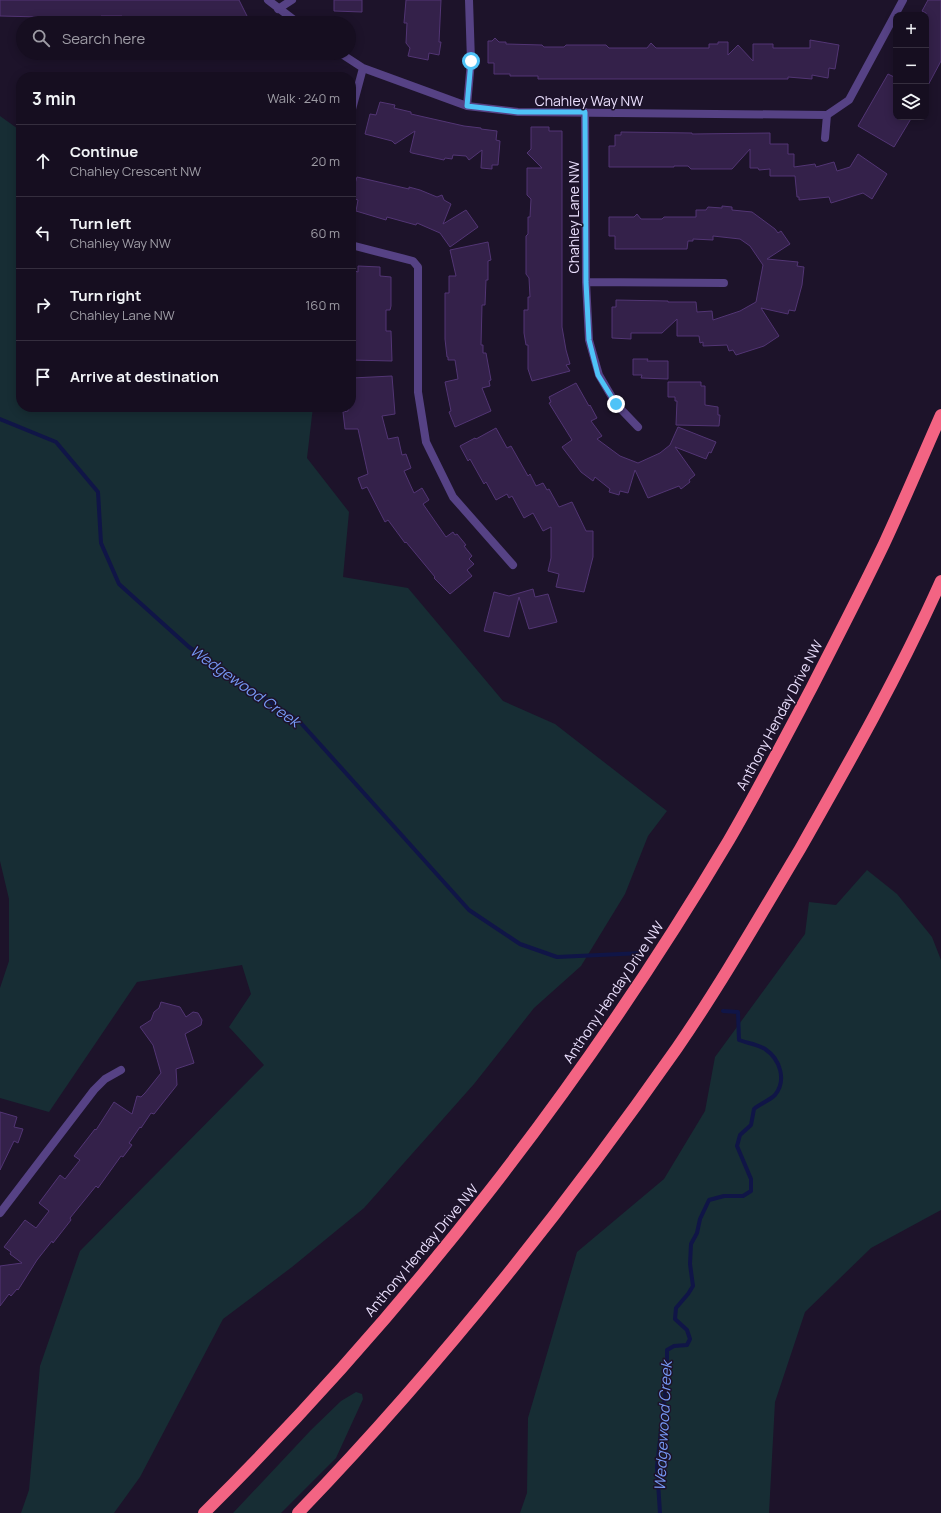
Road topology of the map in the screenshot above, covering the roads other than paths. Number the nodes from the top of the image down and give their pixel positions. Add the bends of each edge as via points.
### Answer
1 (268, 0) edge
2 (292, 0) edge
3 (470, 0) edge
4 (903, 0) edge
5 (278, 9) junction
6 (288, 16) edge
7 (351, 60) edge
8 (363, 68) junction
9 (356, 94) edge
10 (467, 106) junction
11 (585, 112) junction
12 (827, 115) junction
13 (825, 138) dead end
14 (356, 246) edge
15 (586, 282) junction
16 (724, 283) dead end
17 (941, 415) edge
18 (638, 427) dead end
19 (513, 565) dead end
20 (941, 581) edge
21 (121, 1070) dead end
22 (0, 1213) edge
23 (204, 1513) edge
24 (298, 1513) edge

1 - 5 street
2 - 5 street
3 - 10 street via 471,61
4 - 12 street via 849,100
5 - 6 street
7 - 8 street, Chahley Way NW
8 - 9 street
8 - 10 street, Chahley Way NW
10 - 11 street, Chahley Way NW via 518,112
11 - 12 street, Chahley Way NW
11 - 15 street, Chahley Lane NW
12 - 13 street
14 - 19 street via 413,260 418,266 418,392 426,442 453,497
15 - 16 street
15 - 18 street, Chahley Lane NW via 589,340 598,375 616,404
17 - 23 highway, Anthony Henday Drive NW via 884,544 771,764 729,840 637,985 500,1178 422,1276 254,1463
20 - 24 highway via 850,762 732,964 678,1047 581,1181 498,1286 384,1421
21 - 22 street via 105,1079 94,1090

